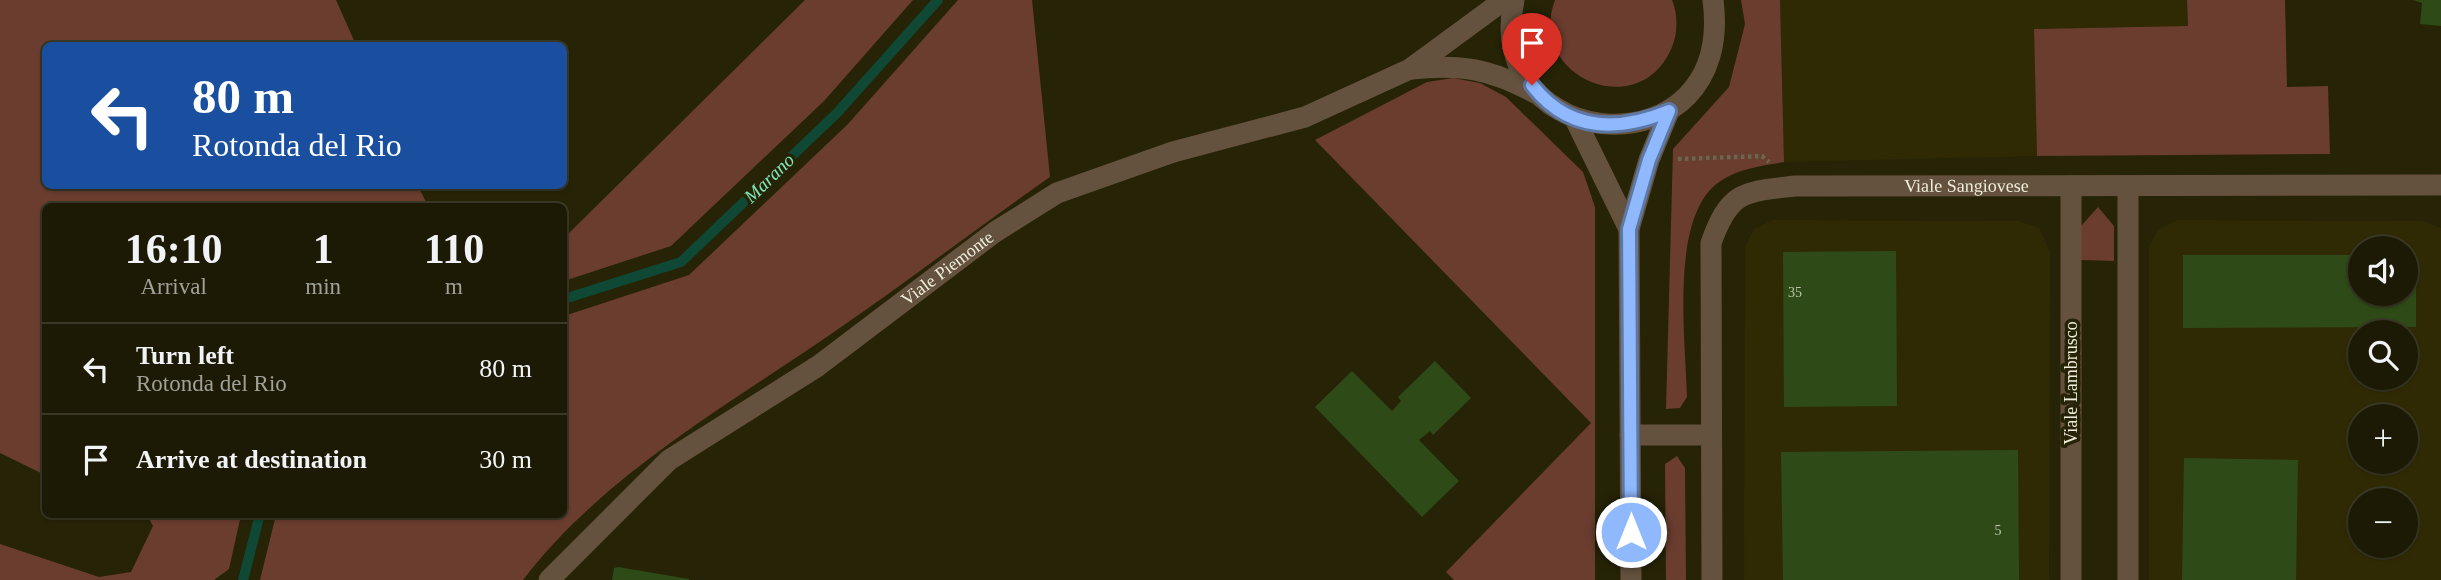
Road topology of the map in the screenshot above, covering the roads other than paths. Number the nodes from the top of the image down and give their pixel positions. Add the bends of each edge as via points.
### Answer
1 (1504, 0) edge
2 (1514, 0) edge
3 (1713, 0) edge
4 (1410, 69) junction
5 (1541, 96) junction
6 (1669, 111) junction
7 (1575, 118) junction
8 (2441, 185) edge
9 (2071, 186) junction
10 (2128, 186) junction
11 (1629, 229) junction
12 (1630, 435) junction
13 (1711, 435) junction
14 (549, 580) edge
15 (1631, 580) edge
16 (1712, 580) edge
17 (2071, 580) edge
18 (2128, 580) edge

1 - 4 street, Viale Piemonte
2 - 5 street via 1513,46 1524,73
3 - 6 street via 1717,27 1711,60 1694,89
4 - 5 street, Viale Piemonte via 1470,68 1503,76
4 - 14 street, Viale Piemonte via 1305,117 1173,152 1056,193 995,232 818,366 669,460
5 - 7 street, Viale Piemonte
6 - 7 street via 1639,123 1606,126
6 - 11 street
7 - 11 street
8 - 10 street, Viale Sangiovese
9 - 10 street, Viale Sangiovese
9 - 13 street, Viale Sangiovese via 1795,186 1746,192 1729,206 1711,243
9 - 17 street, Viale Lambrusco
10 - 18 street
11 - 12 street
12 - 13 street
12 - 15 street
13 - 16 street, Viale Sangiovese

